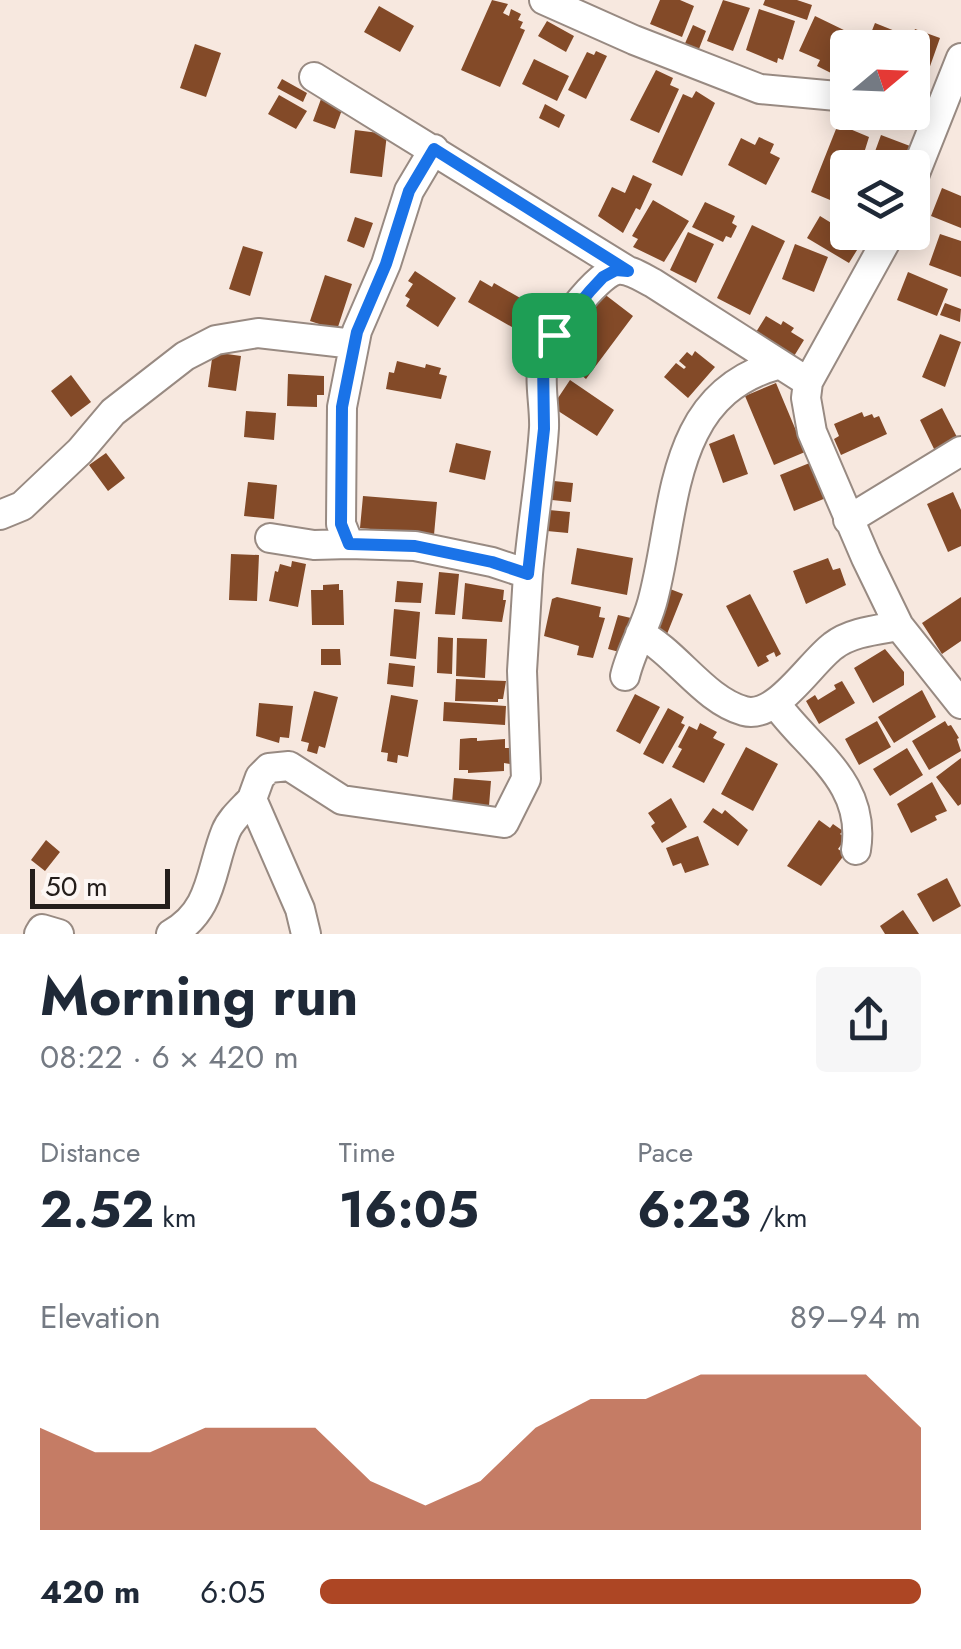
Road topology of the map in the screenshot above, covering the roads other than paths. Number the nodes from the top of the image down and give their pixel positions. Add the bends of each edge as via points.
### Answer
1 (544, 0) edge
2 (961, 58) edge
3 (314, 77) dead end
4 (830, 95) edge
5 (930, 108) edge
6 (434, 149) junction
7 (881, 250) edge
8 (628, 271) junction
9 (354, 344) junction
10 (777, 365) junction
11 (808, 382) junction
12 (961, 451) edge
13 (0, 514) edge
14 (848, 520) junction
15 (270, 538) dead end
16 (349, 544) junction
17 (528, 574) junction
18 (899, 626) junction
19 (640, 634) junction
20 (951, 670) edge
21 (625, 676) dead end
22 (776, 704) junction
23 (961, 704) edge
24 (252, 799) junction
25 (856, 850) dead end
26 (39, 934) edge
27 (59, 934) edge
28 (171, 934) edge
29 (306, 934) edge

1 - 4 street via 760,89
2 - 5 street
3 - 6 street
6 - 8 street
6 - 9 street via 409,191
7 - 11 street
8 - 10 street
8 - 17 street via 603,277 554,335 543,360 544,429
9 - 13 street via 258,333 216,340 112,412 22,506
9 - 16 street via 342,407 341,524
10 - 11 street
10 - 19 street via 754,372 704,414 682,458
11 - 14 street via 812,432
12 - 14 street
14 - 18 street
15 - 16 street
16 - 17 street via 415,546
17 - 24 street via 522,671 526,780 504,823 342,800 290,766 269,768
18 - 20 street
18 - 22 street via 834,644
19 - 21 street
19 - 22 street via 735,707 757,712
20 - 23 street
22 - 25 street via 842,776 855,813
24 - 28 street via 228,826 202,908
24 - 29 street
26 - 27 street

